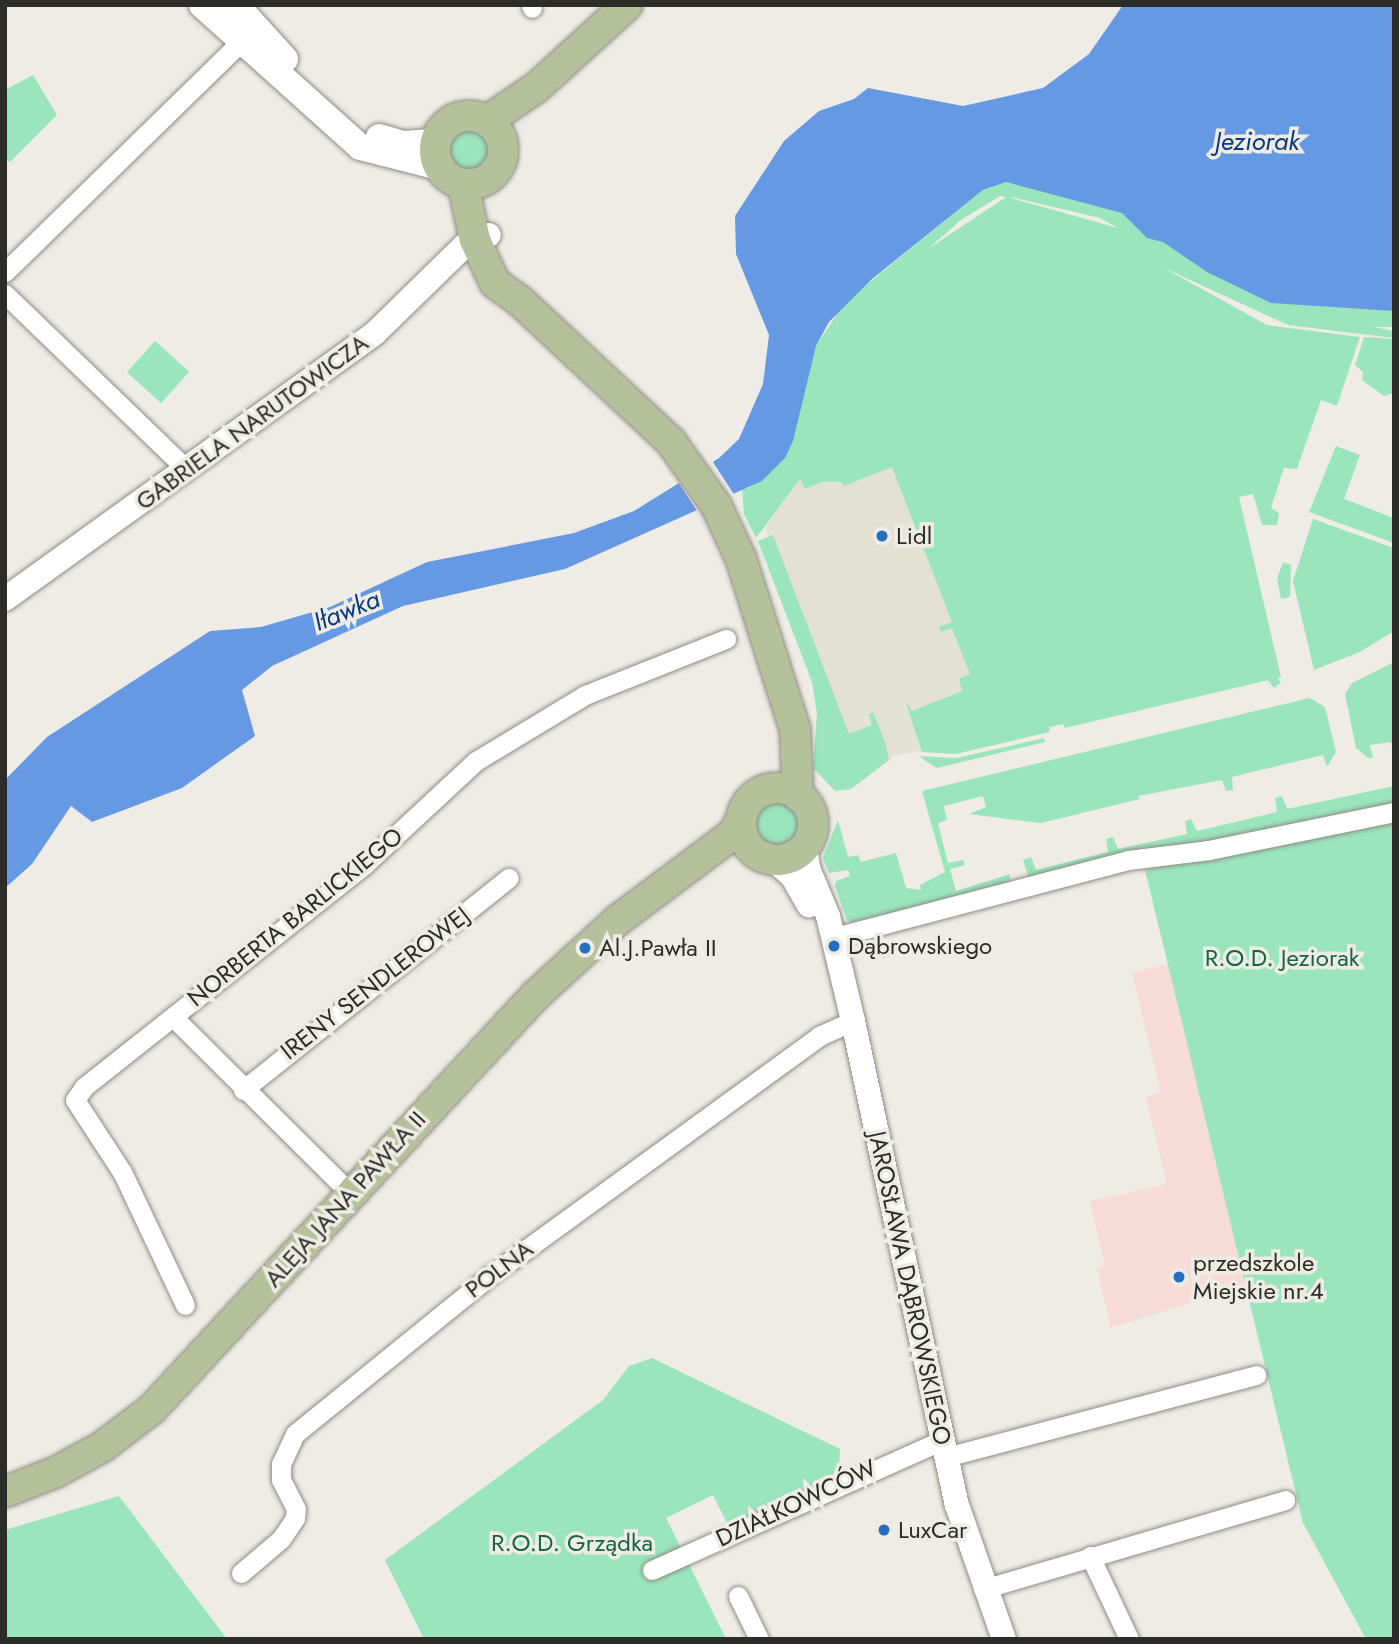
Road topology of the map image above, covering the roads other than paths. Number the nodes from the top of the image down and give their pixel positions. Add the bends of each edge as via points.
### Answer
1 (202, 5) edge
2 (236, 5) edge
3 (627, 5) edge
4 (241, 42) junction
5 (494, 128) junction
6 (437, 155) junction
7 (473, 183) junction
8 (482, 238) junction
9 (5, 272) edge
10 (5, 294) edge
11 (187, 471) junction
12 (5, 599) edge
13 (726, 639) dead end
14 (786, 707) junction
15 (768, 790) junction
16 (798, 796) junction
17 (1394, 812) edge
18 (741, 820) junction
19 (805, 846) junction
20 (763, 856) junction
21 (509, 878) dead end
22 (670, 882) junction
23 (831, 936) junction
24 (173, 1017) junction
25 (853, 1021) junction
26 (243, 1090) junction
27 (349, 1192) junction
28 (185, 1305) dead end
29 (1255, 1375) dead end
30 (944, 1448) junction
31 (5, 1492) edge
32 (1285, 1500) dead end
33 (1090, 1556) junction
34 (652, 1570) dead end
35 (241, 1573) dead end
36 (983, 1589) junction
37 (738, 1596) dead end
38 (760, 1639) edge
39 (1004, 1639) edge
40 (1129, 1639) edge

1 - 4 main road
2 - 6 main road via 267,42 370,134
3 - 5 main road
4 - 6 main road via 360,147
4 - 9 street
5 - 6 main road via 475,116 450,121
5 - 7 main road via 501,163
6 - 7 main road
7 - 8 main road
8 - 11 street, GABRIELA NARUTOWICZA via 450,258 375,333
8 - 14 main road via 495,283 520,301 687,460 724,521 752,588
10 - 11 street
11 - 12 street, GABRIELA NARUTOWICZA
13 - 24 street, NORBERTA BARLICKIEGO via 585,695 476,761 365,864
14 - 15 main road via 779,769
14 - 16 main road via 795,729
15 - 16 main road
15 - 18 main road via 750,801
16 - 19 main road via 812,820
17 - 23 street via 1209,850 1128,860
18 - 20 main road via 746,842
18 - 22 main road, ALEJA JANA PAWŁA II via 733,834 699,855
19 - 20 main road via 791,857
19 - 23 street, JAROSŁAWA DĄBROWSKIEGO
20 - 22 main road, ALEJA JANA PAWŁA II
20 - 23 street, JAROSŁAWA DĄBROWSKIEGO via 792,876
21 - 26 street, IRENY SENDLEROWEJ
22 - 27 main road, ALEJA JANA PAWŁA II via 618,920 535,996
23 - 25 street, JAROSŁAWA DĄBROWSKIEGO
24 - 26 street
24 - 28 street, NORBERTA BARLICKIEGO via 84,1087 75,1100 122,1172
25 - 30 street, JAROSŁAWA DĄBROWSKIEGO
25 - 35 street, POLNA via 818,1036 492,1273 295,1434 281,1464 281,1480 296,1509 295,1518 281,1539
26 - 27 street
27 - 31 main road, ALEJA JANA PAWŁA II via 152,1409 102,1447 57,1472
29 - 30 street, DZIAŁKOWCÓW
30 - 34 street, DZIAŁKOWCÓW
30 - 36 street, JAROSŁAWA DĄBROWSKIEGO
32 - 33 street
33 - 36 street
33 - 40 street
36 - 39 street, JAROSŁAWA DĄBROWSKIEGO
37 - 38 street

